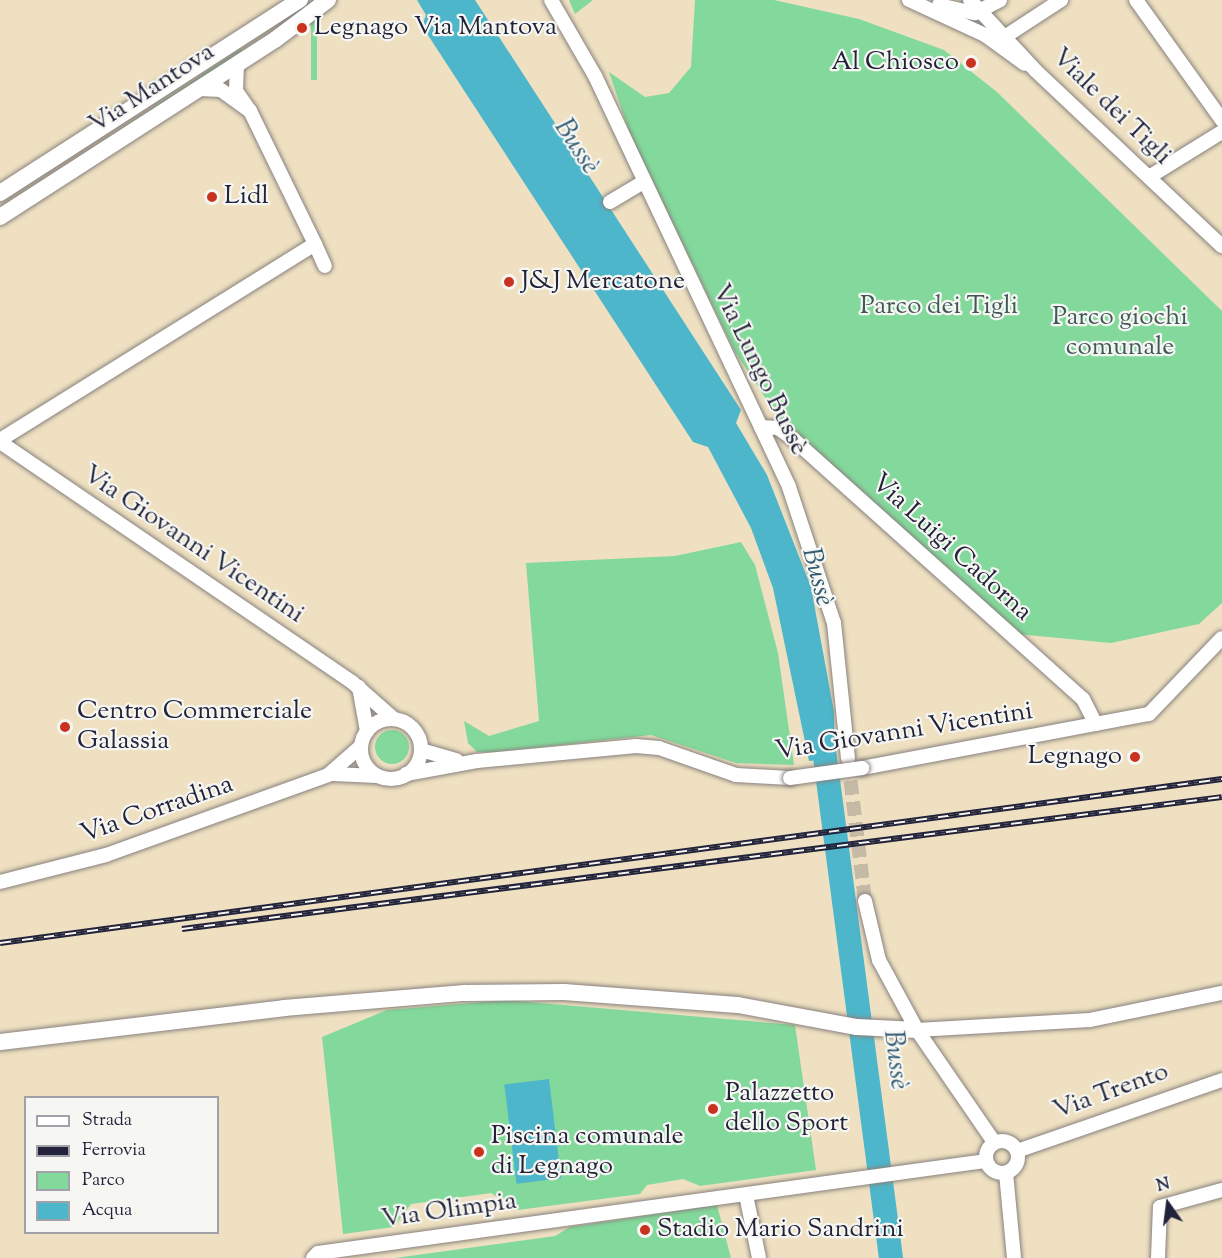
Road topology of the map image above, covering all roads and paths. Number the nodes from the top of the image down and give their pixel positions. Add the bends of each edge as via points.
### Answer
1 (300, 0) edge
2 (328, 0) edge
3 (540, 0) edge
4 (551, 0) edge
5 (563, 0) edge
6 (909, 0) edge
7 (999, 0) edge
8 (1060, 0) edge
9 (1136, 0) edge
10 (975, 5) edge
11 (567, 22) junction
12 (1006, 36) junction
13 (237, 65) junction
14 (1036, 71) junction
15 (200, 89) junction
16 (250, 111) junction
17 (1222, 120) edge
18 (1222, 132) edge
19 (1149, 177) junction
20 (643, 182) junction
21 (0, 193) edge
22 (610, 202) dead end
23 (0, 217) edge
24 (315, 244) junction
25 (1222, 246) edge
26 (325, 266) dead end
27 (761, 427) junction
28 (0, 441) edge
29 (1222, 638) edge
30 (359, 687) junction
31 (394, 719) junction
32 (1096, 724) junction
33 (367, 731) junction
34 (361, 746) junction
35 (421, 750) junction
36 (848, 758) tunnel mouth
37 (477, 761) junction
38 (406, 774) junction
39 (328, 775) junction
40 (378, 776) junction
41 (0, 882) edge
42 (865, 901) tunnel mouth
43 (1222, 993) edge
44 (917, 1030) junction
45 (0, 1042) edge
46 (1222, 1080) edge
47 (994, 1142) junction
48 (1017, 1151) junction
49 (985, 1161) junction
50 (1006, 1173) junction
51 (1222, 1190) edge
52 (746, 1195) junction
53 (313, 1258) edge
54 (759, 1258) edge
55 (1014, 1258) edge
56 (1158, 1258) edge

1 - 21 main road, Via Mantova
2 - 13 main road, Via Mantova
3 - 11 street, Via Lungo Bussè
4 - 11 street, Via Lungo Bussè
5 - 11 street
6 - 10 street
6 - 14 street via 969,26
7 - 10 street
8 - 12 street
9 - 17 street
10 - 12 street, Viale dei Tigli
11 - 20 street, Via Lungo Bussè
12 - 14 street, Viale dei Tigli
13 - 15 main road, Via Mantova
13 - 16 street via 236,91
14 - 19 street, Viale dei Tigli
15 - 16 street via 221,90
15 - 23 main road, Via Mantova
16 - 24 street
18 - 19 street
19 - 25 street, Viale dei Tigli
20 - 22 street
20 - 27 street, Via Lungo Bussè
24 - 26 street
24 - 28 street
27 - 32 street, Via Luigi Cadorna via 778,428 793,439 1083,699
27 - 36 street, Via Lungo Bussè via 821,573 844,675
28 - 30 street, Via Giovanni Vicentini
29 - 32 street, Via Giovanni Vicentini via 1161,707
30 - 31 street, Via Giovanni Vicentini
30 - 33 street
31 - 33 street via 380,721
31 - 35 street, Via Giovanni Vicentini via 415,732
32 - 37 street, Via Giovanni Vicentini, bridge via 790,778 750,778 636,746
33 - 34 street
34 - 39 street, Via Corradina
34 - 40 street via 366,765
35 - 37 street, Via Giovanni Vicentini via 440,759
35 - 38 street
37 - 38 street, Via Giovanni Vicentini
38 - 40 street, Via Giovanni Vicentini
39 - 40 street, Via Corradina
39 - 41 street, Via Corradina via 106,855
42 - 44 street via 876,953
43 - 44 street via 1090,1020
44 - 45 main road via 884,1030 738,1005 617,995 464,993 284,1008
44 - 47 street
46 - 48 street, Via Trento
47 - 48 street via 1008,1142
47 - 49 street
48 - 50 street via 1015,1166
49 - 50 street via 995,1172
49 - 52 street, Via Olimpia
50 - 55 street
51 - 56 street via 1160,1207
52 - 53 street, Via Olimpia via 318,1252
52 - 54 street

